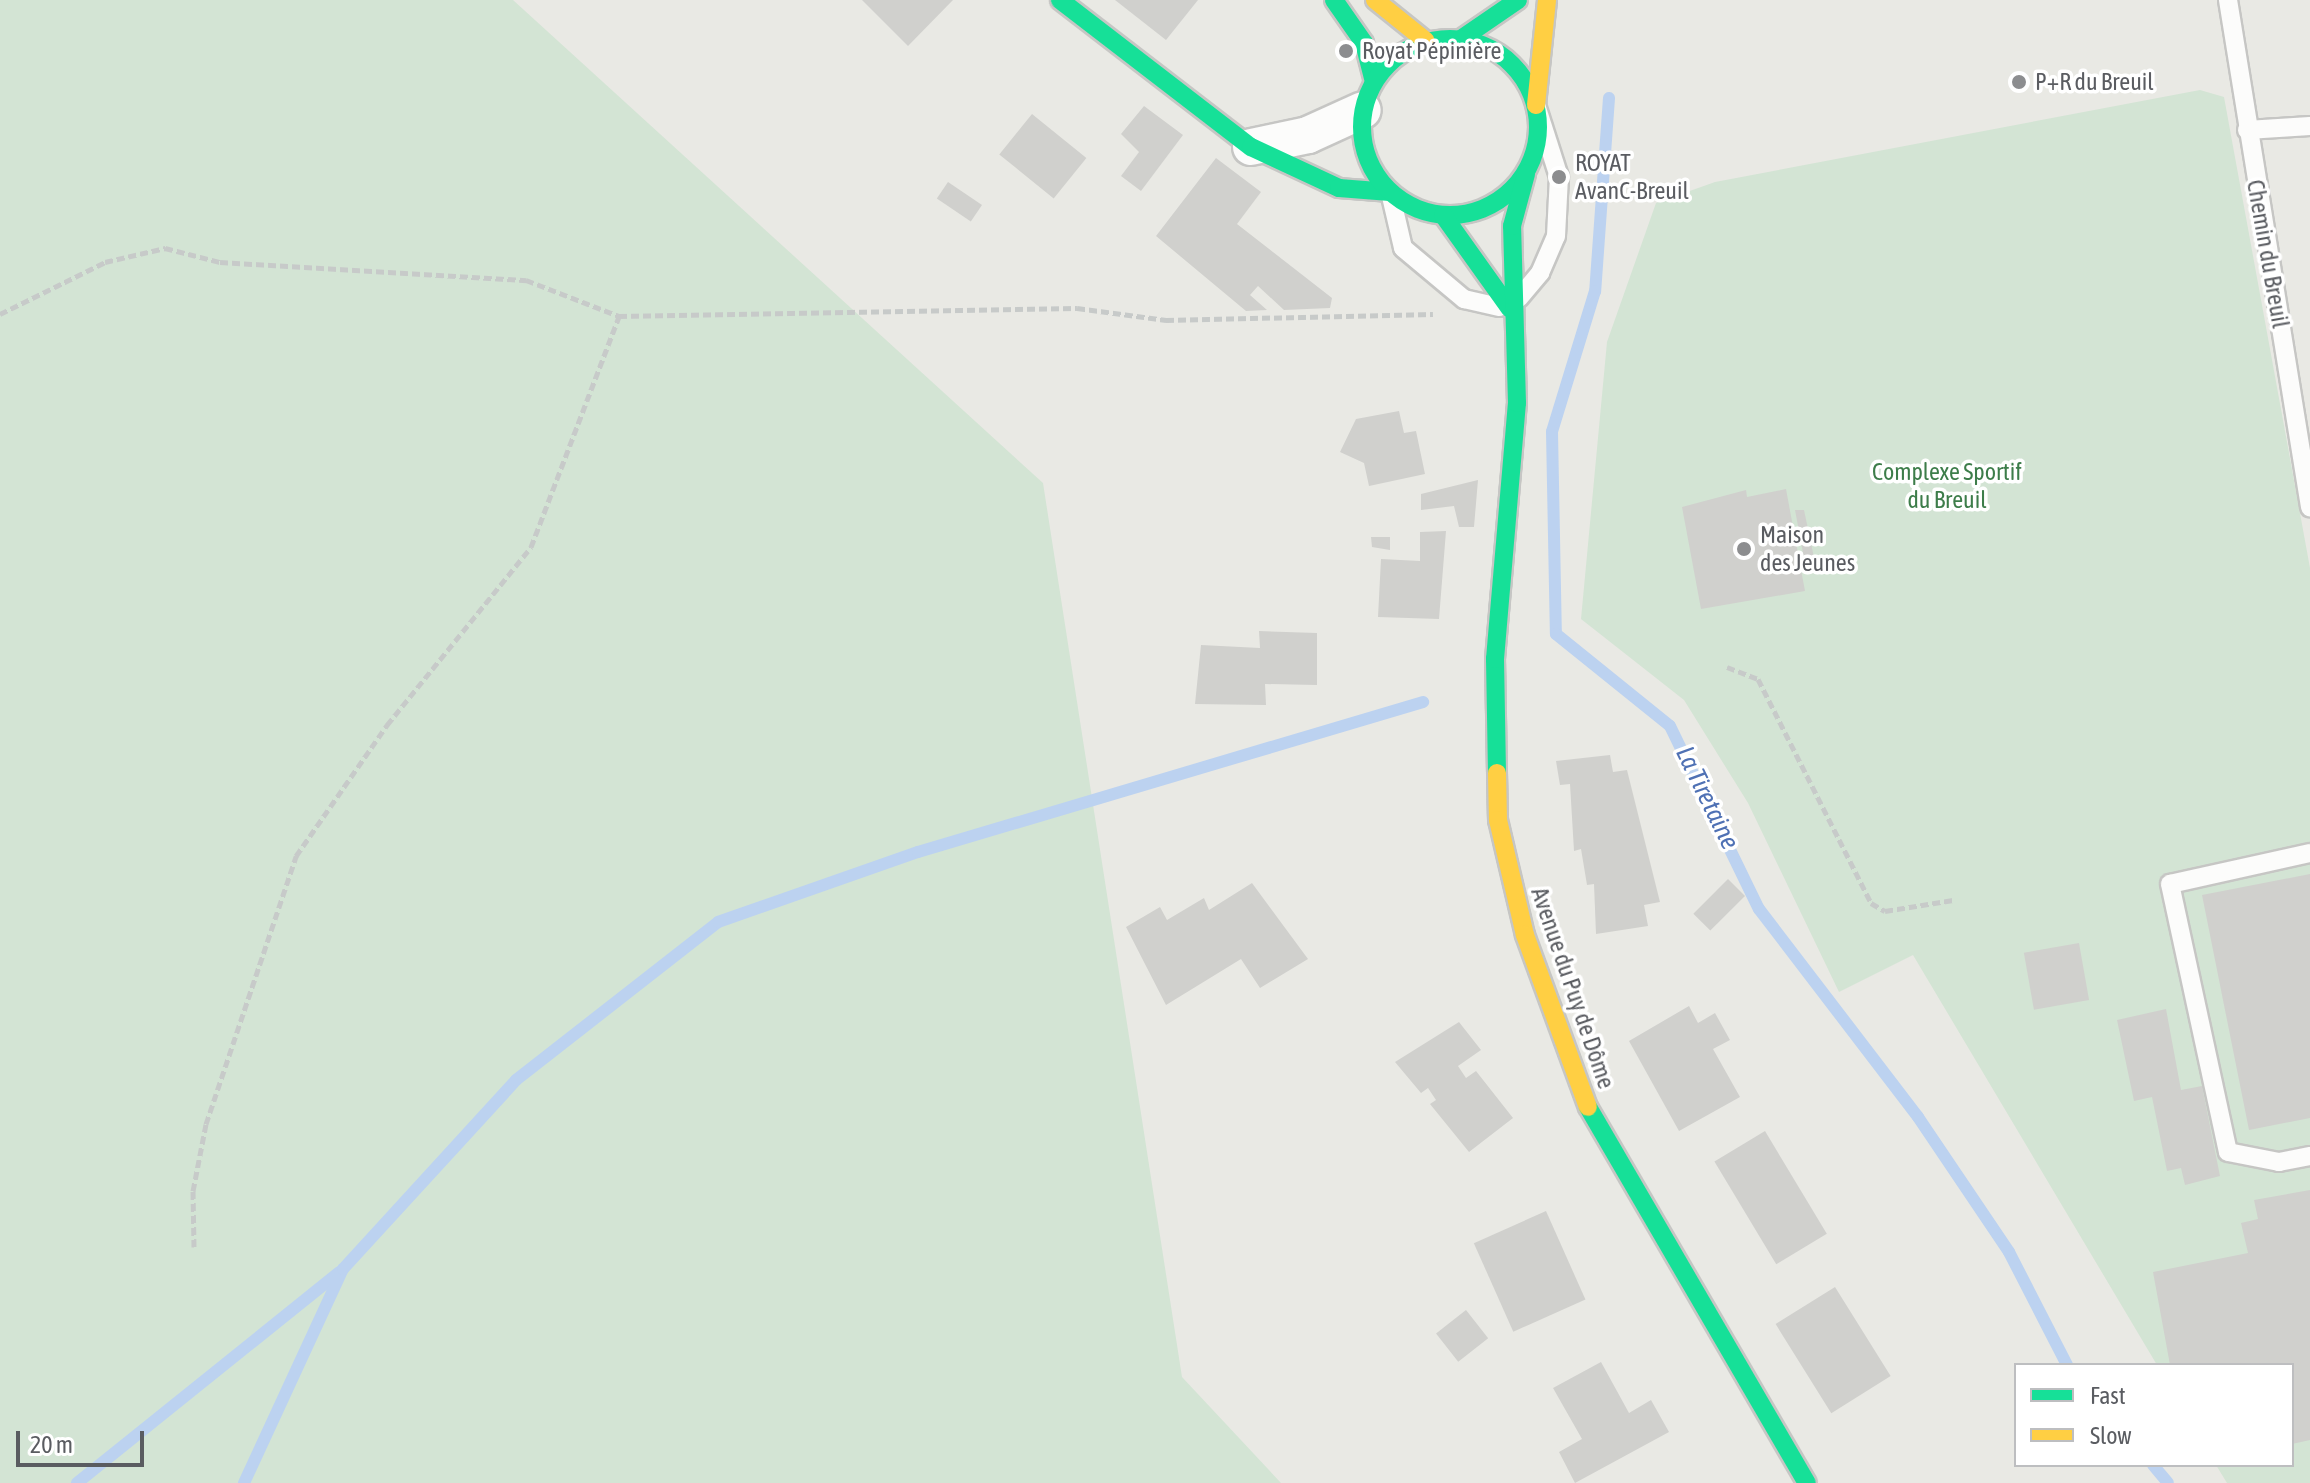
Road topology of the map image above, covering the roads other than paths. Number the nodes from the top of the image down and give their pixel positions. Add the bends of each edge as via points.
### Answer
1 (1060, 0) edge
2 (1334, 0) edge
3 (1375, 0) edge
4 (1518, 0) edge
5 (1547, 0) edge
6 (2228, 0) edge
7 (1461, 39) junction
8 (1426, 41) junction
9 (1368, 96) junction
10 (1536, 105) junction
11 (2310, 126) edge
12 (2247, 130) junction
13 (1251, 147) junction
14 (1526, 174) junction
15 (1390, 192) junction
16 (1443, 215) junction
17 (1510, 309) junction
18 (2310, 507) edge
19 (2310, 853) edge
20 (2310, 1156) edge
21 (1807, 1483) edge

1 - 13 main road
2 - 9 main road via 1364,43
3 - 8 main road
4 - 7 main road
5 - 10 main road
6 - 12 lane, Chemin du Breuil
7 - 8 main road
7 - 10 main road via 1495,50 1521,73
8 - 9 main road via 1395,57
9 - 13 street via 1308,135
9 - 15 main road via 1372,168
10 - 14 main road via 1538,141
10 - 17 lane via 1559,177 1556,236 1540,273
11 - 12 lane
12 - 18 lane, Chemin du Breuil
13 - 15 main road via 1339,188
14 - 16 main road via 1504,198 1475,212
14 - 17 main road, Avenue du Puy de Dôme via 1512,226
15 - 16 main road
15 - 17 lane via 1403,248 1464,299
16 - 17 main road
17 - 21 main road, Avenue du Puy de Dôme via 1517,403 1495,659 1498,805 1525,935 1597,1132
19 - 20 lane via 2170,884 2228,1152 2279,1162

